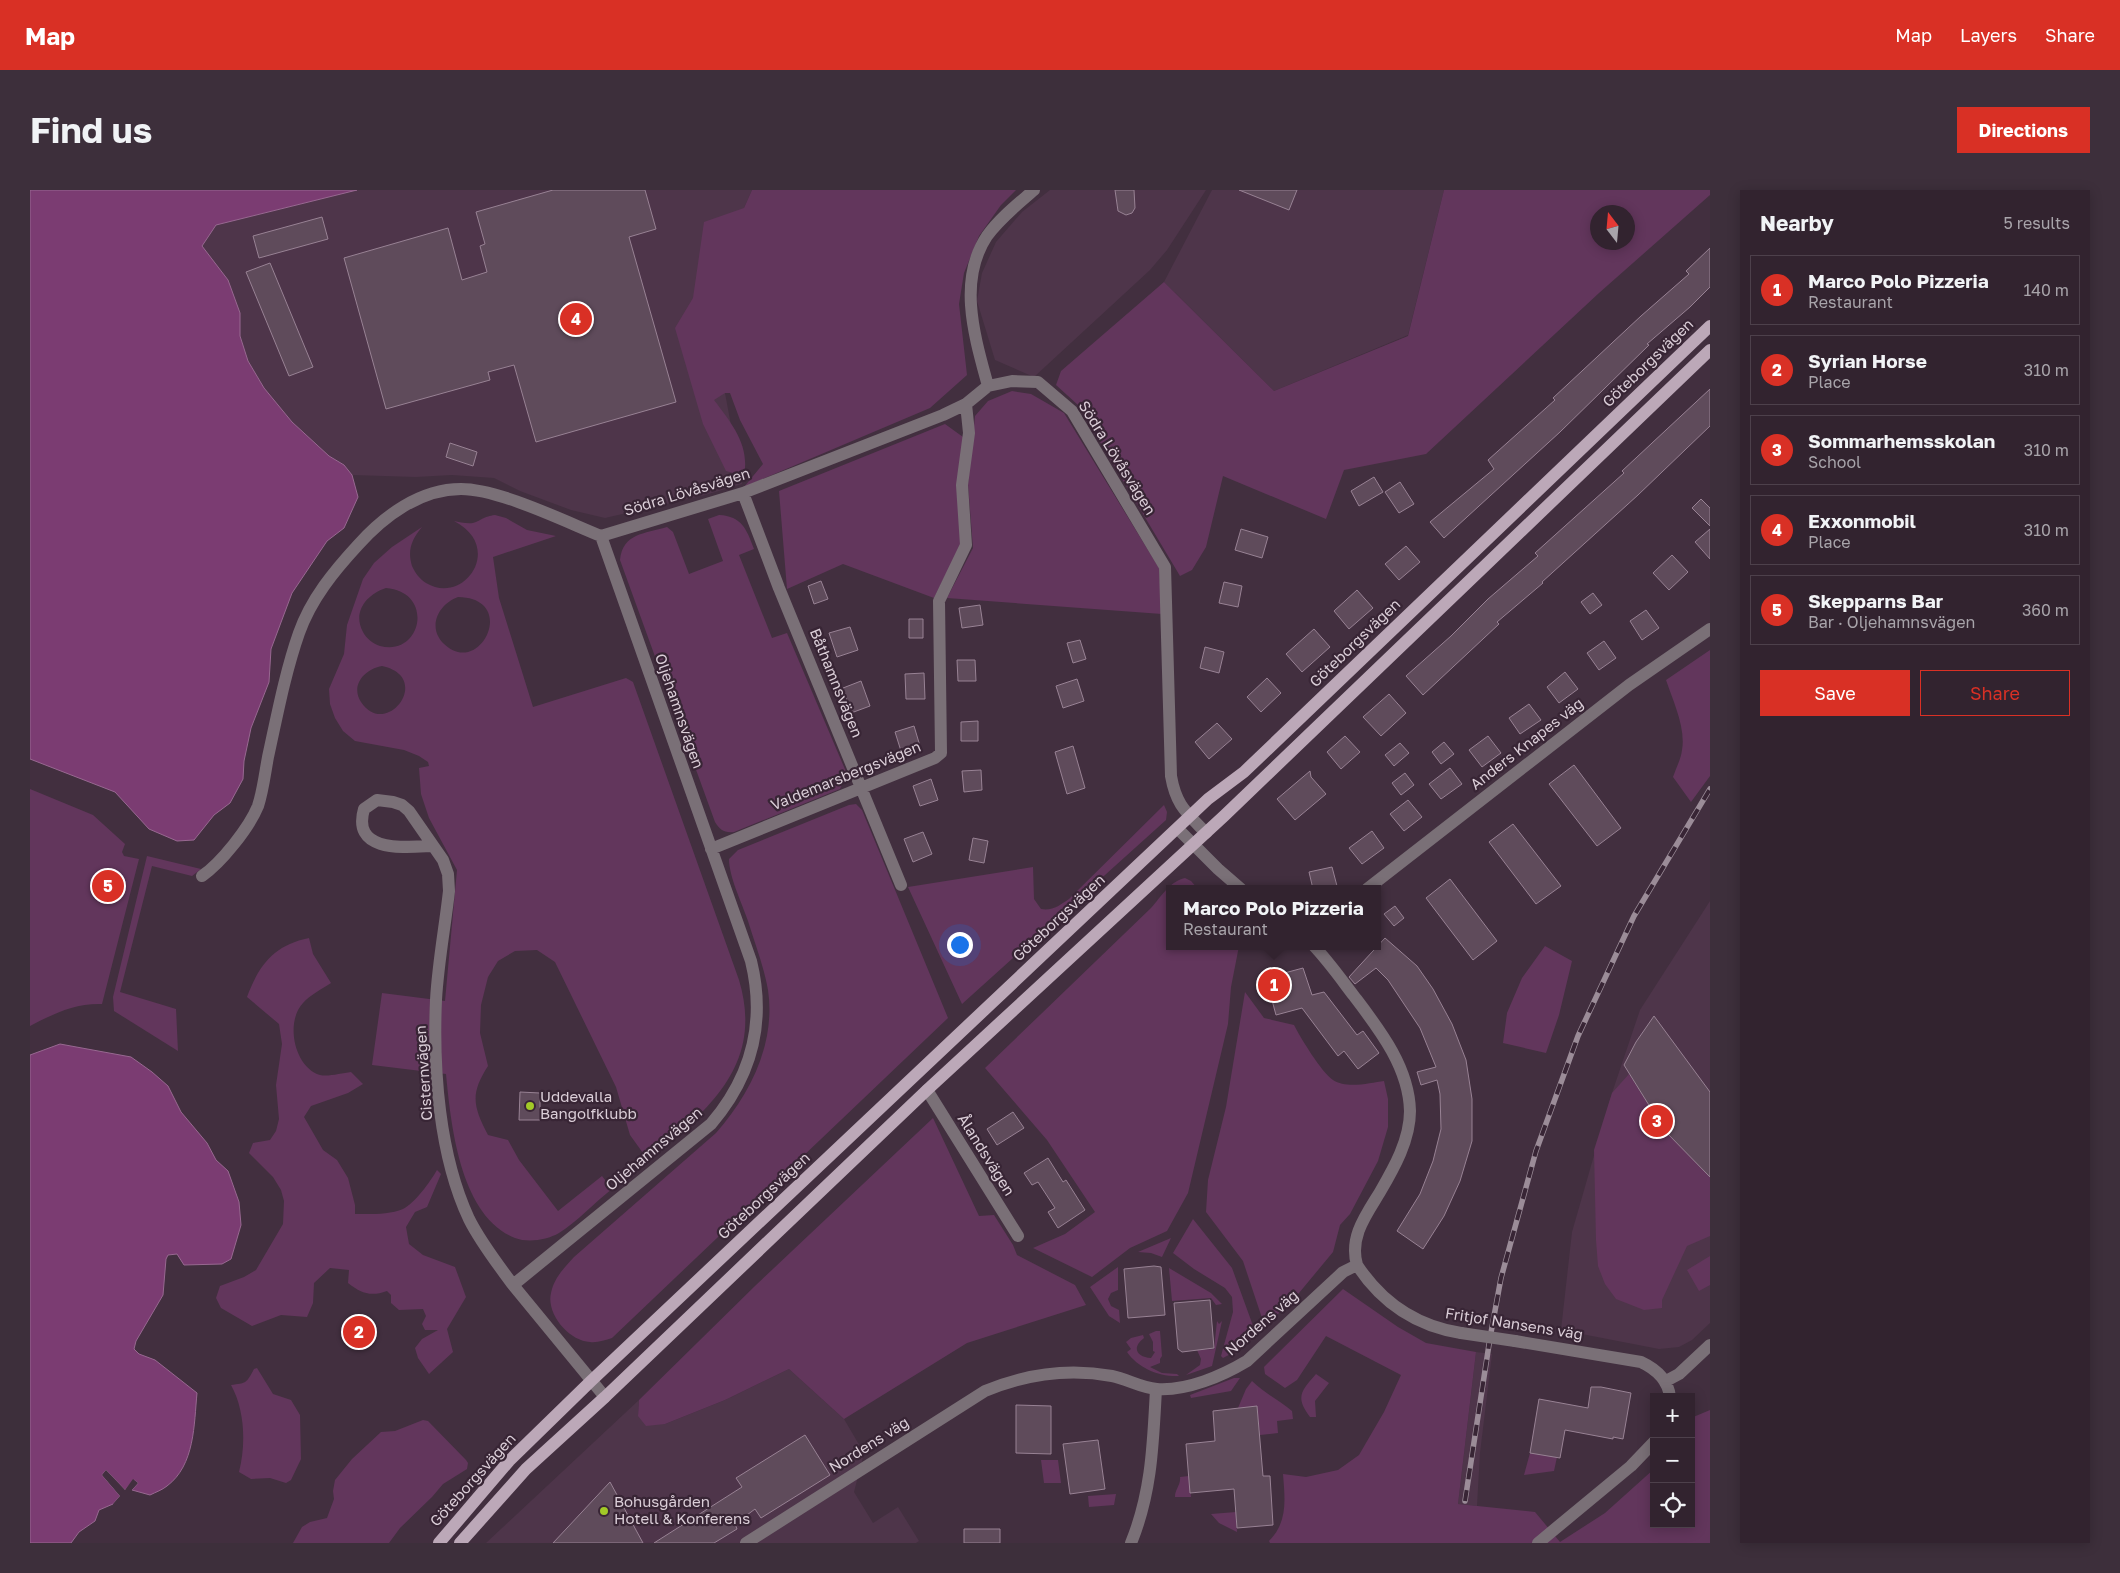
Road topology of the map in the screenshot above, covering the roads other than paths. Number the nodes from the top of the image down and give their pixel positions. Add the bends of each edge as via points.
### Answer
1 (1034, 190) edge
2 (1710, 326) edge
3 (1710, 350) edge
4 (988, 386) junction
5 (966, 404) junction
6 (743, 493) junction
7 (601, 536) junction
8 (1710, 629) edge
9 (862, 789) junction
10 (1190, 816) junction
11 (1178, 829) junction
12 (1206, 833) junction
13 (433, 846) junction
14 (1193, 846) junction
15 (711, 849) junction
16 (202, 876) dead end
17 (901, 885) dead end
18 (1237, 885) edge
19 (1372, 885) edge
20 (1318, 950) edge
21 (927, 1090) junction
22 (1018, 1236) dead end
23 (1357, 1265) junction
24 (513, 1285) junction
25 (1710, 1345) edge
26 (591, 1381) junction
27 (1666, 1381) junction
28 (1156, 1389) junction
29 (1669, 1393) edge
30 (605, 1397) junction
31 (1650, 1446) edge
32 (438, 1543) edge
33 (460, 1543) edge
34 (746, 1543) edge
35 (1131, 1543) edge
36 (1538, 1543) edge

1 - 4 street via 987,237 973,270 972,322
2 - 10 main road, Göteborgsvägen via 1244,772
3 - 12 main road, Göteborgsvägen
4 - 5 street, Södra Lövåsvägen
4 - 10 street, Södra Lövåsvägen via 1012,381 1038,382 1072,411 1165,566 1171,776 1177,800
5 - 6 street, Södra Lövåsvägen
5 - 9 street, Valdemarsbergsvägen via 969,433 962,485 966,545 939,602 941,753
6 - 7 street, Södra Lövåsvägen
6 - 9 street, Båthamnsvägen via 778,588
7 - 15 street, Oljehamnsvägen
7 - 16 street via 508,499 479,490 461,489 443,490 413,501 379,525 345,559 307,614 282,691 258,806 228,852
8 - 19 street, Anders Knapes väg via 1629,685
9 - 15 street, Valdemarsbergsvägen
9 - 17 street, Båthamnsvägen
10 - 11 main road, Göteborgsvägen
10 - 12 street, Södra Lövåsvägen
11 - 14 street
11 - 26 main road, Göteborgsvägen
12 - 14 main road, Göteborgsvägen
13 - 13 street, Cisternvägen via 378,844 365,833 362,825 364,809 377,800 402,805
13 - 24 street, Cisternvägen via 443,860 449,890 436,1000 438,1079 446,1142 454,1177 469,1217 487,1250
14 - 18 street
14 - 21 main road, Göteborgsvägen
15 - 24 street, Oljehamnsvägen via 751,961 757,991 757,1032 741,1078 729,1101 711,1124
20 - 23 street via 1381,1032 1397,1063 1410,1110 1405,1140 1388,1180 1358,1231 1354,1246
21 - 22 street, Ålandsvägen
21 - 30 main road, Göteborgsvägen
23 - 27 street, Fritjof Nansens väg, bridge via 1379,1292 1423,1324 1442,1330 1631,1359 1649,1366
23 - 28 street, Nordens väg via 1343,1272 1247,1361 1211,1378 1180,1387
24 - 26 street
25 - 27 street via 1679,1374
26 - 30 street
26 - 32 main road, Göteborgsvägen via 509,1461
27 - 29 street
28 - 34 street, Nordens väg via 1115,1376 1071,1372 1001,1384 985,1391
28 - 35 street via 1154,1444 1147,1496
30 - 33 main road, Göteborgsvägen via 526,1469
31 - 36 street via 1631,1466

